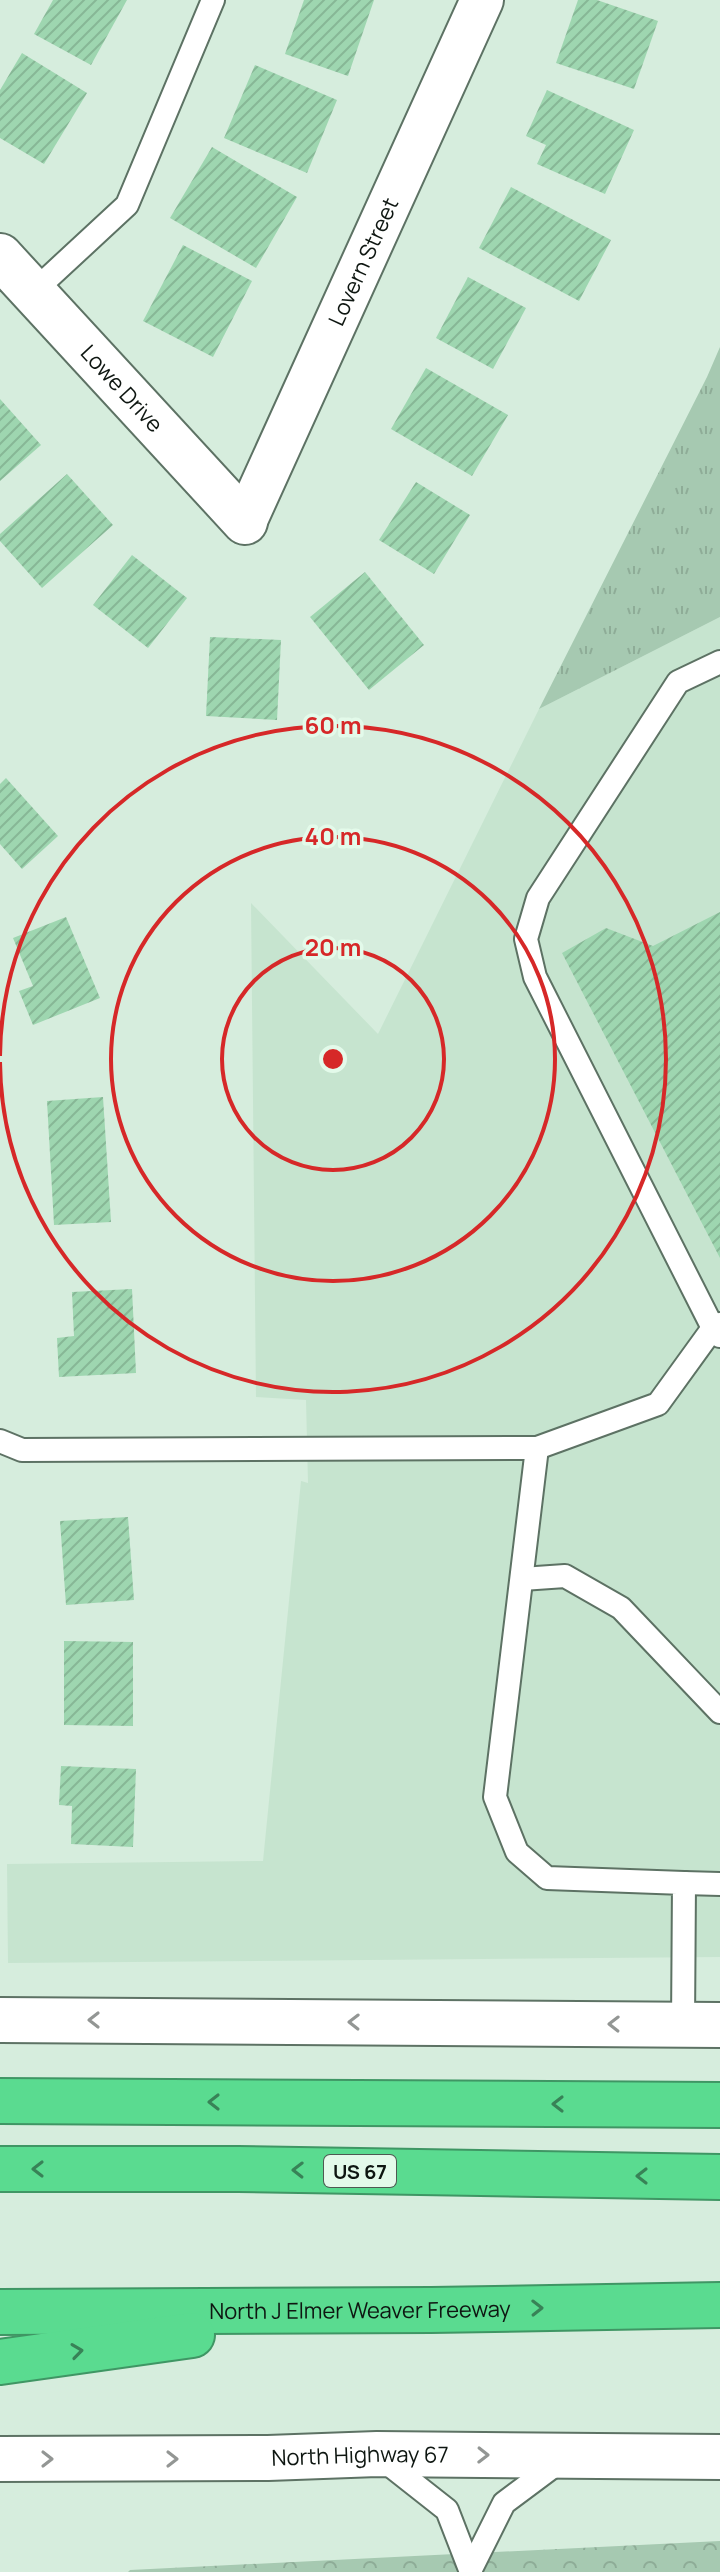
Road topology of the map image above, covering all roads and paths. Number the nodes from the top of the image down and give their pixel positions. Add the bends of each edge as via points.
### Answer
1 (213, 0) edge
2 (482, 0) edge
3 (0, 256) edge
4 (32, 293) junction
5 (245, 522) joint
6 (720, 662) edge
7 (718, 1329) edge
8 (0, 1441) edge
9 (537, 1448) junction
10 (522, 1579) junction
11 (720, 1712) edge
12 (684, 1883) junction
13 (720, 1884) edge
14 (0, 2020) edge
15 (702, 2025) edge
16 (0, 2101) edge
17 (720, 2105) edge
18 (0, 2169) edge
19 (720, 2177) edge
20 (720, 2305) edge
21 (431, 2310) junction
22 (0, 2312) edge
23 (0, 2362) edge
24 (377, 2454) junction
25 (567, 2456) junction
26 (720, 2457) edge
27 (0, 2459) edge
28 (471, 2570) edge

1 - 4 lane via 127,205
2 - 5 street, Lovern Street
3 - 4 main road, Lowe Drive
4 - 5 main road, Lowe Drive
6 - 7 lane via 678,682 538,898 526,939 535,977
7 - 9 lane via 658,1404
8 - 9 lane via 22,1450
9 - 10 lane
10 - 11 lane via 565,1576 621,1608
10 - 12 lane via 495,1797 517,1852 547,1878
12 - 13 lane
12 - 15 lane
15 -> 14 main road
17 -> 16 highway
19 -> 18 highway, US 67
21 -> 20 highway, North J Elmer Weaver Freeway
21 - 22 highway, North J Elmer Weaver Freeway
23 -> 21 highway via 192,2334
24 -> 25 main road, North Highway 67
27 -> 24 main road, North Highway 67
24 - 28 lane via 447,2510
25 - 26 main road, North Highway 67
25 - 28 lane via 504,2503

